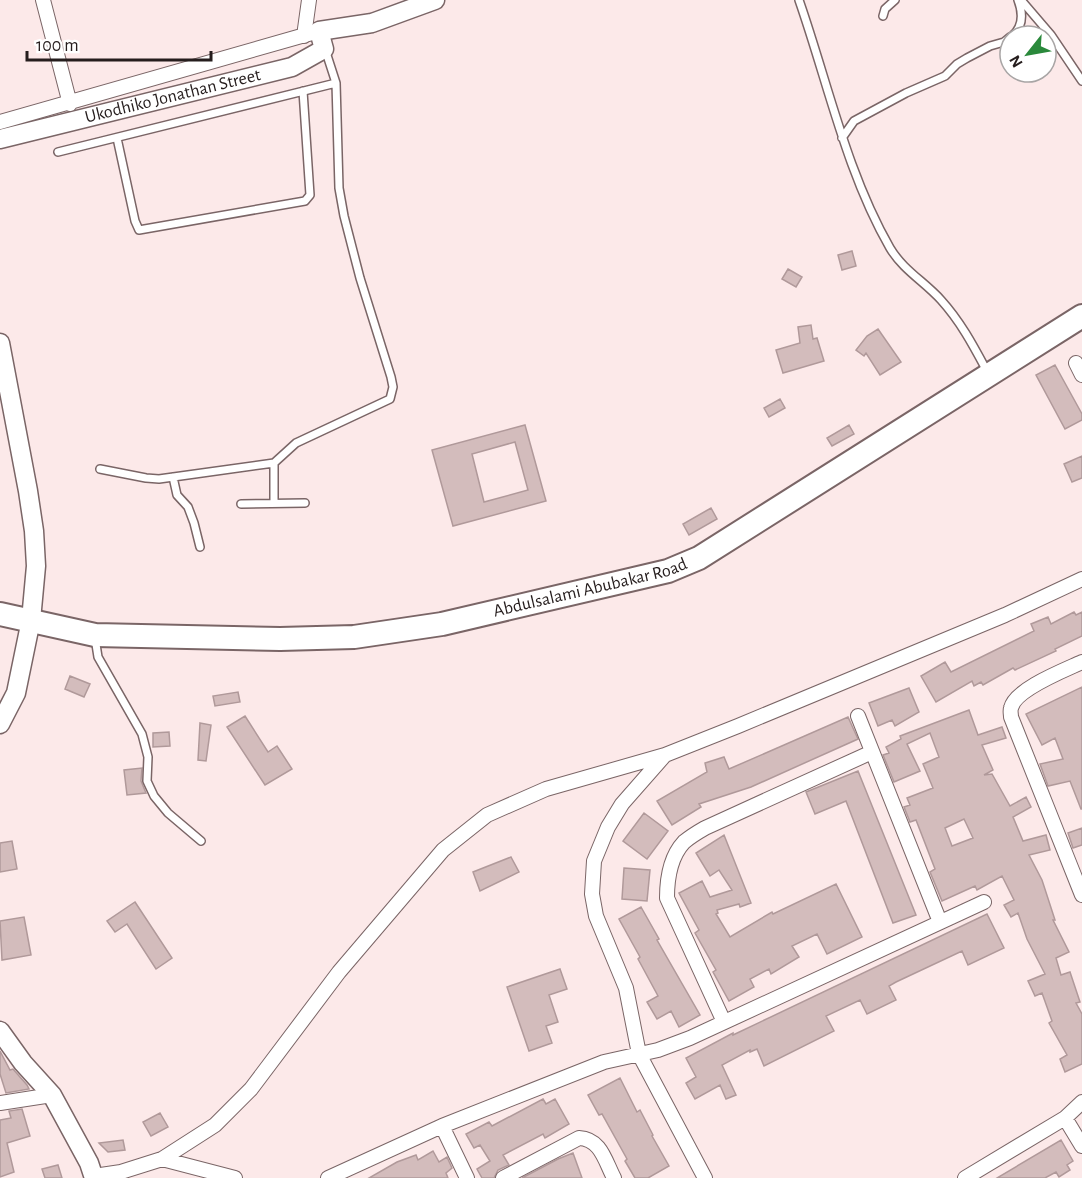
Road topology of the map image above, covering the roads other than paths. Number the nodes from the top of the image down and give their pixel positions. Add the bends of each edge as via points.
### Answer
1 (43, 0) edge
2 (309, 0) edge
3 (435, 0) edge
4 (799, 0) edge
5 (895, 0) edge
6 (1019, 0) edge
7 (883, 16) dead end
8 (1020, 24) edge
9 (316, 39) junction
10 (998, 43) edge
11 (1082, 81) edge
12 (336, 83) junction
13 (303, 91) junction
14 (70, 104) junction
15 (0, 123) edge
16 (117, 138) junction
17 (842, 138) junction
18 (0, 139) edge
19 (58, 152) dead end
20 (1082, 316) edge
21 (0, 343) edge
22 (989, 375) junction
23 (274, 463) junction
24 (100, 469) dead end
25 (173, 477) junction
26 (274, 503) junction
27 (305, 503) dead end
28 (241, 504) dead end
29 (200, 546) dead end
30 (1082, 579) edge
31 (0, 614) edge
32 (31, 620) junction
33 (94, 635) junction
34 (1082, 662) edge
35 (858, 716) dead end
36 (0, 724) edge
37 (872, 752) junction
38 (664, 755) junction
39 (201, 841) dead end
40 (1082, 895) edge
41 (984, 902) dead end
42 (939, 922) junction
43 (724, 1022) junction
44 (0, 1031) edge
45 (639, 1054) junction
46 (52, 1095) junction
47 (1082, 1102) edge
48 (0, 1103) edge
49 (1065, 1118) junction
50 (442, 1126) junction
51 (1082, 1146) edge
52 (162, 1159) junction
53 (94, 1177) edge
54 (235, 1178) edge
55 (328, 1178) edge
56 (467, 1178) edge
57 (503, 1178) edge
58 (614, 1178) edge
59 (705, 1178) edge
60 (965, 1178) edge

1 - 14 street
2 - 9 street
3 - 9 street
4 - 17 lane
5 - 7 lane
6 - 8 lane
6 - 11 lane via 1051,35
9 - 12 lane
9 - 14 street
9 - 18 street, Ukodhiko Jonathan Street via 308,59 292,67
10 - 17 lane via 855,122
12 - 13 lane
12 - 23 lane via 339,188 344,216 393,394 385,403 296,443
13 - 16 lane
13 - 16 lane via 310,195 305,201 139,230
14 - 15 street
16 - 19 lane
17 - 22 lane via 872,216 892,251 964,329
20 - 22 main road, Abdulsalami Abubakar Road
21 - 32 street via 34,531 36,566
22 - 33 main road, Abdulsalami Abubakar Road via 699,558 668,571 453,621 375,634 280,639
23 - 25 lane
23 - 26 lane
24 - 25 lane via 146,478
25 - 29 lane via 177,495 188,507
26 - 27 lane
26 - 28 lane
30 - 38 street via 1005,615
31 - 32 main road, Abdulsalami Abubakar Road
32 - 33 main road, Abdulsalami Abubakar Road
32 - 36 street via 16,693
33 - 39 lane via 98,657 142,734 148,757 147,781 154,796
34 - 40 street via 1020,695 1011,707 1011,717
35 - 37 street
37 - 42 street
37 - 43 street via 705,828 684,842 674,859 667,878 667,898
38 - 45 street via 622,804 594,861 592,894 596,916 626,988
38 - 52 street via 546,789 487,815 443,850 339,972 251,1089 215,1125
41 - 42 street
42 - 43 street
43 - 45 street via 669,1046
44 - 46 street
45 - 50 street via 604,1062
45 - 59 street
46 - 48 street
46 - 53 street
47 - 49 street
49 - 51 street
49 - 60 street
50 - 55 street
50 - 56 street
52 - 53 street
52 - 54 street
57 - 58 street via 579,1138 597,1144

